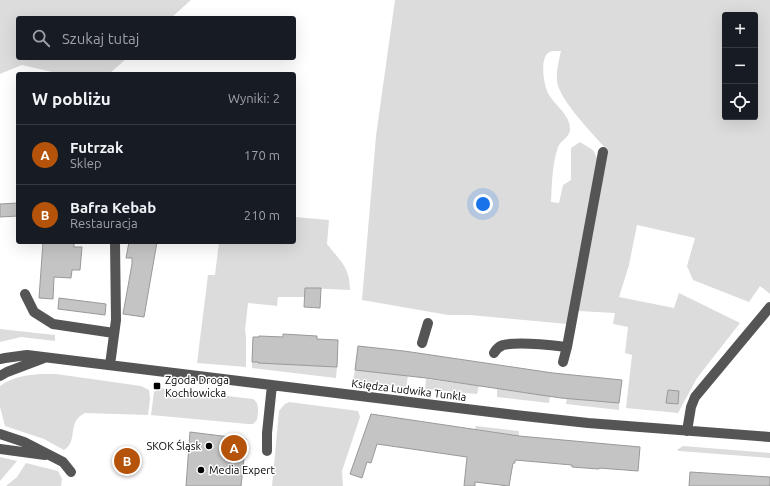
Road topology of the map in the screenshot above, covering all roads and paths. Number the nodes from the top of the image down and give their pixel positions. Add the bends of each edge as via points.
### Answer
1 (603, 152) dead end
2 (114, 244) edge
3 (26, 294) dead end
4 (770, 307) edge
5 (428, 323) dead end
6 (114, 333) junction
7 (422, 343) dead end
8 (567, 347) junction
9 (494, 353) dead end
10 (46, 357) junction
11 (0, 360) edge
12 (563, 362) dead end
13 (110, 365) junction
14 (0, 376) edge
15 (272, 385) junction
16 (687, 431) junction
17 (0, 434) edge
18 (770, 438) edge
19 (0, 449) edge
20 (267, 452) dead end
21 (49, 456) junction
22 (71, 472) dead end

1 - 8 street
2 - 6 street
3 - 6 street via 34,312 53,324
4 - 16 street via 695,397
5 - 7 street
6 - 13 street
8 - 9 street via 503,345
8 - 12 street
10 - 11 street, Księdza Ludwika Tunkla via 27,355
10 - 13 street, Księdza Ludwika Tunkla
10 - 14 street, Księdza Ludwika Tunkla
13 - 15 street, Księdza Ludwika Tunkla
15 - 16 street, Księdza Ludwika Tunkla via 522,416
15 - 20 street
16 - 18 street, Księdza Ludwika Tunkla
17 - 21 street via 24,442
19 - 21 street
21 - 22 street via 63,462

